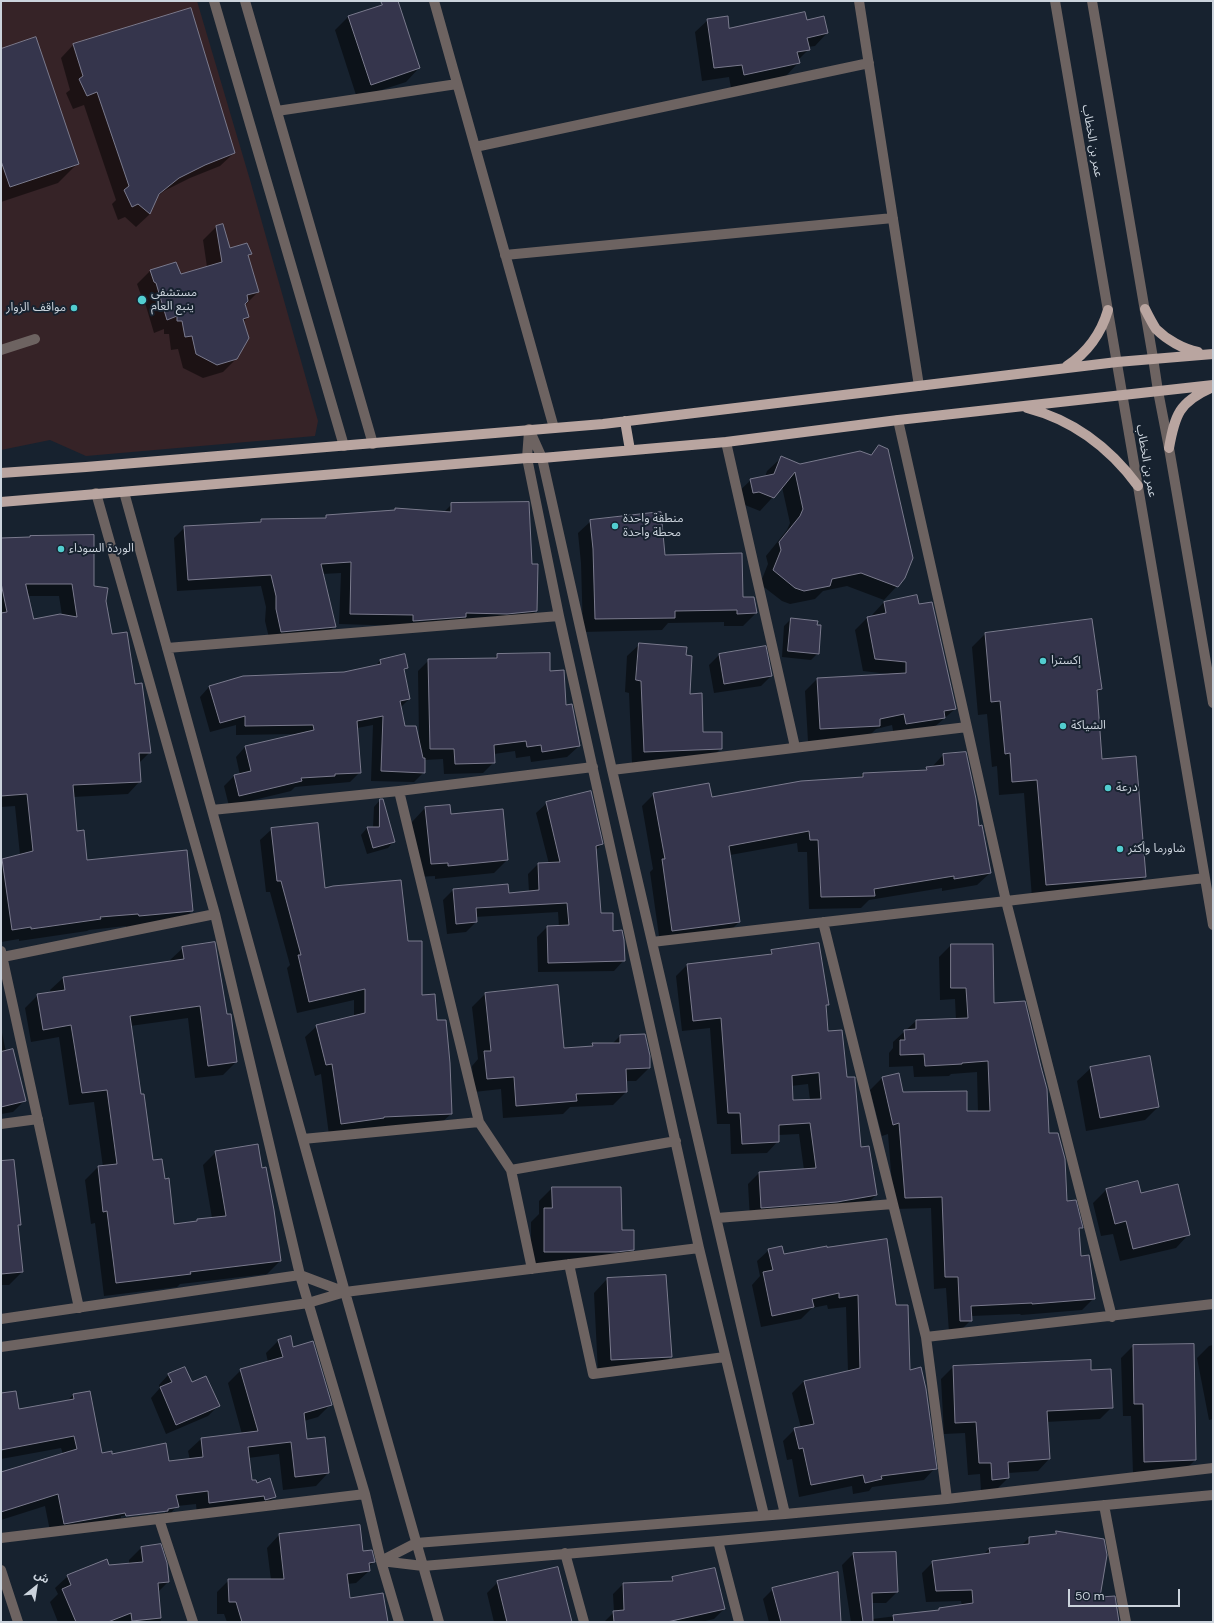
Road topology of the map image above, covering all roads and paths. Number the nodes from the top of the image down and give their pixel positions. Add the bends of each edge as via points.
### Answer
1 (214, 1) edge
2 (245, 1) edge
3 (434, 1) edge
4 (859, 1) edge
5 (1055, 1) edge
6 (1092, 1) edge
7 (869, 63) junction
8 (457, 84) junction
9 (277, 111) junction
10 (475, 147) junction
11 (893, 218) junction
12 (505, 255) junction
13 (1145, 309) junction
14 (1108, 310) junction
15 (35, 339) dead end
16 (1, 350) edge
17 (1212, 354) edge
18 (1154, 358) junction
19 (1117, 362) junction
20 (1064, 368) junction
21 (920, 386) junction
22 (1213, 387) edge
23 (1158, 391) junction
24 (1122, 396) junction
25 (1022, 406) junction
26 (898, 420) junction
27 (625, 421) junction
28 (554, 428) junction
29 (529, 429) junction
30 (726, 442) junction
31 (373, 444) junction
32 (344, 446) junction
33 (1169, 448) junction
34 (630, 450) junction
35 (527, 458) junction
36 (542, 458) junction
37 (1, 473) edge
38 (1138, 486) junction
39 (124, 492) junction
40 (96, 493) junction
41 (1, 502) edge
42 (558, 616) junction
43 (167, 648) junction
44 (1213, 703) edge
45 (967, 727) junction
46 (795, 747) junction
47 (593, 767) junction
48 (612, 770) junction
49 (399, 790) junction
50 (212, 810) junction
51 (1205, 878) junction
52 (1006, 901) junction
53 (215, 914) junction
54 (823, 922) junction
55 (1213, 925) edge
56 (652, 942) junction
57 (2, 954) edge
58 (38, 1119) junction
59 (479, 1122) junction
60 (1, 1124) edge
61 (303, 1139) junction
62 (676, 1141) junction
63 (510, 1170) junction
64 (893, 1204) junction
65 (717, 1218) junction
66 (699, 1248) junction
67 (569, 1264) junction
68 (532, 1269) junction
69 (300, 1275) junction
70 (345, 1292) junction
71 (308, 1303) junction
72 (1213, 1304) edge
73 (79, 1308) junction
74 (1112, 1317) junction
75 (1, 1319) edge
76 (926, 1337) junction
77 (1, 1347) edge
78 (725, 1357) junction
79 (1213, 1468) edge
80 (365, 1494) junction
81 (1213, 1495) edge
82 (947, 1499) junction
83 (1104, 1505) junction
84 (786, 1514) junction
85 (764, 1515) junction
86 (160, 1519) junction
87 (1, 1538) edge
88 (718, 1541) junction
89 (416, 1543) junction
90 (565, 1553) junction
91 (381, 1561) junction
92 (423, 1566) junction
93 (1, 1570) edge
94 (18, 1622) edge
95 (193, 1622) edge
96 (399, 1622) edge
97 (439, 1622) edge
98 (584, 1622) edge
99 (739, 1622) edge
100 (1126, 1622) edge

1 - 32 street
2 - 9 street
3 - 8 street
4 - 7 street
5 - 14 street, عمر بن الخطاب
6 - 13 street, عمر بن الخطاب
7 - 10 street
7 - 11 street
8 - 9 street
8 - 10 street
9 - 31 street
10 - 12 street
11 - 12 street
11 - 21 street
12 - 28 street
13 - 17 main road via 1156,328 1170,340 1189,350
13 - 18 street, عمر بن الخطاب
14 - 19 street, عمر بن الخطاب
14 - 20 main road via 1092,344
15 - 16 street
17 - 18 main road
18 - 19 main road
18 - 23 street, عمر بن الخطاب
19 - 20 main road
19 - 24 street, عمر بن الخطاب
20 - 21 main road
21 - 27 main road
22 - 23 main road
22 - 33 main road via 1196,395 1183,406 1174,421
23 - 24 main road
23 - 33 street, عمر بن الخطاب
24 - 25 main road
24 - 38 street, عمر بن الخطاب
25 - 26 main road
25 - 38 main road via 1056,418 1087,435 1115,458
26 - 30 main road
26 - 45 street
27 - 28 main road
27 - 34 main road
28 - 29 main road
29 - 31 main road
29 - 35 street
29 - 36 street
30 - 34 main road
30 - 46 street
31 - 32 main road
32 - 37 main road
33 - 44 street, عمر بن الخطاب
34 - 36 main road
35 - 36 main road
35 - 39 main road
35 - 42 street
36 - 48 street
38 - 51 street, عمر بن الخطاب
39 - 40 main road
39 - 43 street
40 - 41 main road
40 - 53 street
42 - 43 street
42 - 47 street
43 - 50 street
45 - 46 street
45 - 52 street
46 - 48 street
47 - 49 street
47 - 62 street
48 - 56 street
49 - 50 street
49 - 59 street
50 - 61 street
51 - 52 street
51 - 55 street, عمر بن الخطاب
52 - 54 street
52 - 74 street
53 - 57 street
53 - 69 street
54 - 56 street
54 - 64 street
56 - 65 street
57 - 58 street
58 - 60 street
58 - 73 street
59 - 61 street
59 - 63 street
61 - 70 street
62 - 63 street
62 - 66 street
63 - 68 street
64 - 65 street
64 - 76 street
65 - 84 street
66 - 67 street
66 - 78 street
67 - 68 street
67 - 78 street via 593,1374
68 - 70 street
69 - 70 street
69 - 71 street
69 - 73 street
70 - 71 street
70 - 89 street
71 - 77 street
71 - 80 street
72 - 74 street
73 - 75 street
74 - 76 street
76 - 82 street
78 - 85 street
79 - 82 street
80 - 86 street
80 - 91 street
81 - 83 street
82 - 84 street
83 - 88 street
83 - 100 street
84 - 85 street
85 - 89 street
86 - 87 street
86 - 95 street
88 - 90 street
88 - 99 street
89 - 91 street
89 - 92 street
90 - 92 street
90 - 98 street
91 - 92 street
91 - 96 street
92 - 97 street
93 - 94 street

